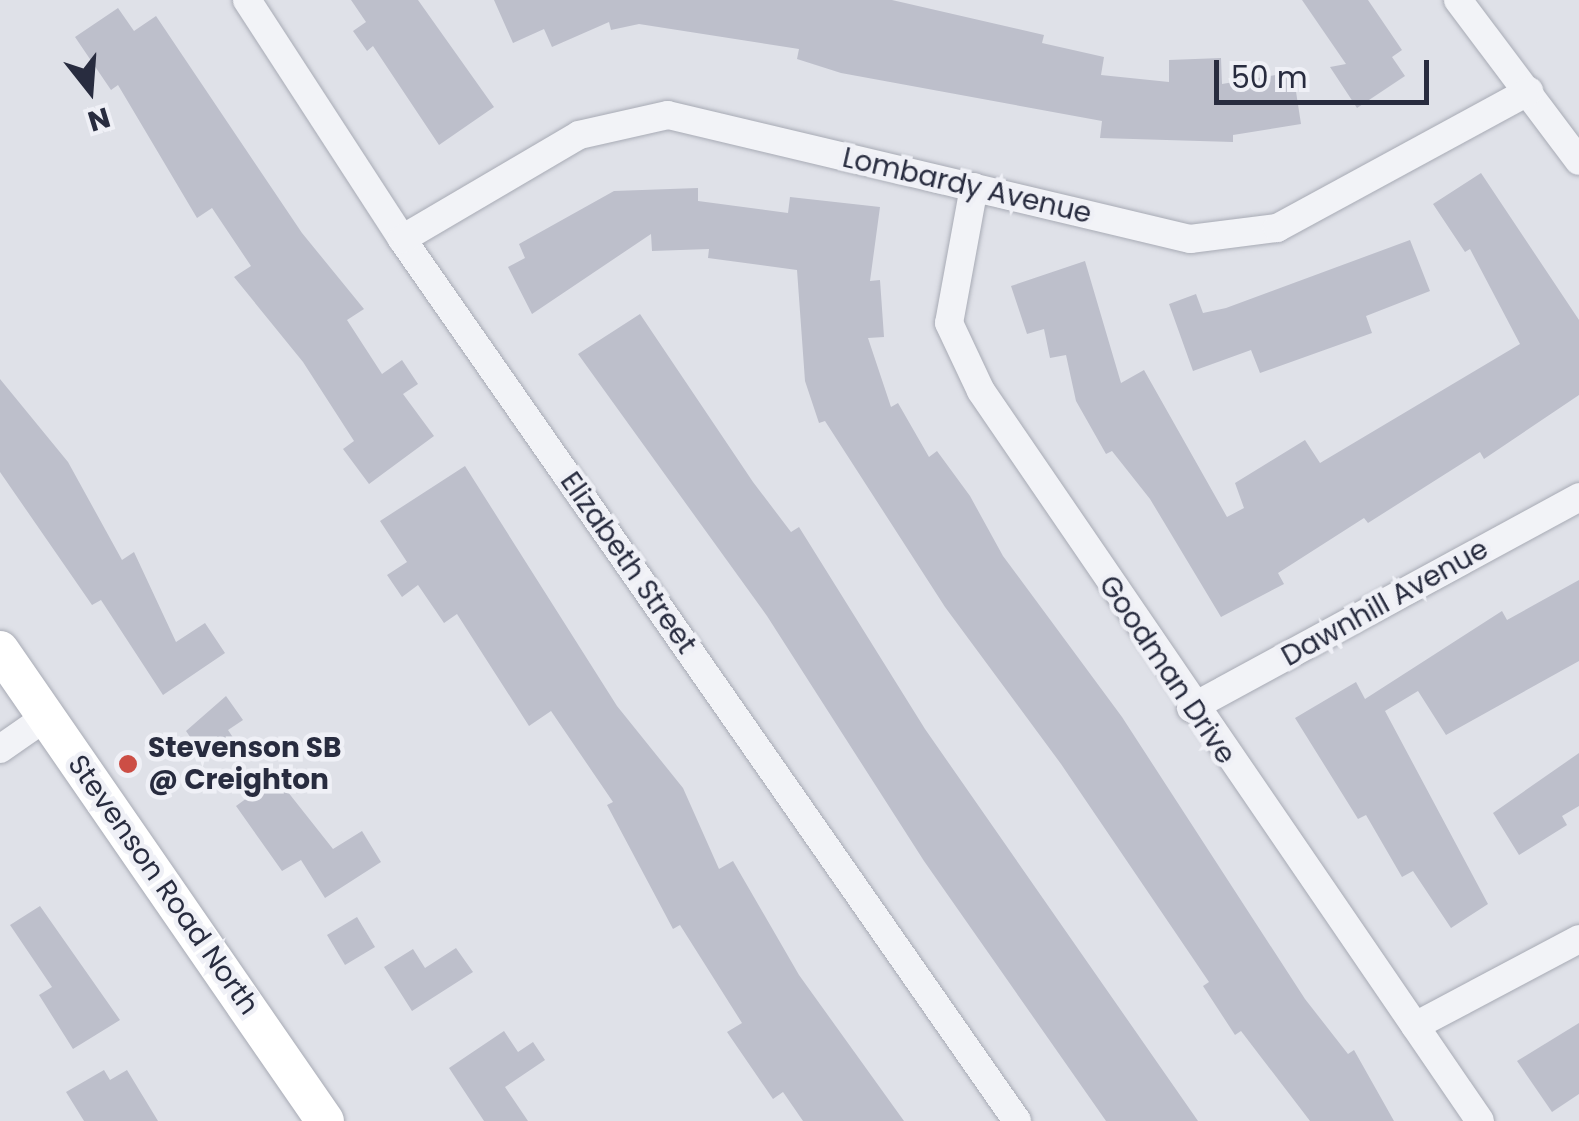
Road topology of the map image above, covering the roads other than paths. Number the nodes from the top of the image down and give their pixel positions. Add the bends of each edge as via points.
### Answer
1 (247, 0) edge
2 (1458, 0) edge
3 (1529, 91) junction
4 (1579, 162) edge
5 (974, 187) junction
6 (402, 239) junction
7 (1579, 497) edge
8 (0, 650) edge
9 (1191, 708) junction
10 (46, 717) junction
11 (0, 749) edge
12 (1579, 938) edge
13 (1415, 1026) junction
14 (325, 1121) edge
15 (1018, 1121) edge
16 (1480, 1121) edge

1 - 6 street, Elizabeth Street
2 - 3 street
3 - 4 street
3 - 5 street, Lombardy Avenue via 1277,228 1190,239
5 - 6 street, Lombardy Avenue via 668,115 579,135
5 - 9 street, Goodman Drive via 949,324 981,391
6 - 15 street, Elizabeth Street
7 - 9 street, Dawnhill Avenue
8 - 10 main road, Stevenson Road North
9 - 13 street, Goodman Drive
10 - 11 street
10 - 14 main road, Stevenson Road North
12 - 13 street
13 - 16 street, Goodman Drive

